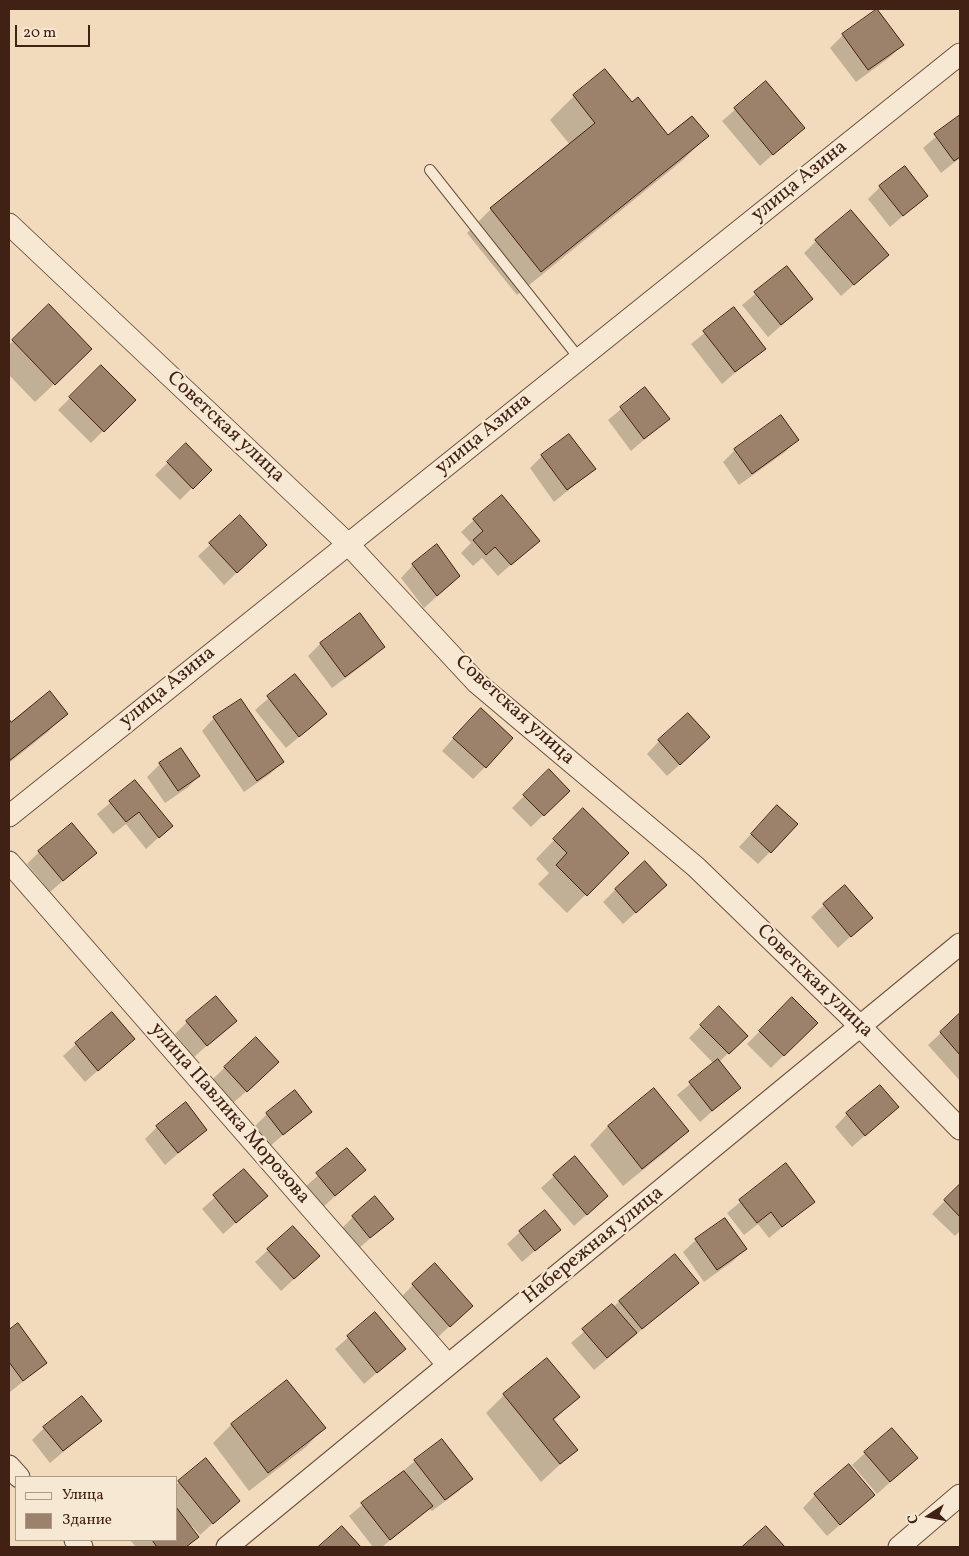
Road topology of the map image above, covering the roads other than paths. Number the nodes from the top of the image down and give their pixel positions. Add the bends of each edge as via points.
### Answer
1 (960, 54) edge
2 (430, 170) dead end
3 (9, 224) edge
4 (579, 358) junction
5 (348, 544) junction
6 (9, 816) edge
7 (9, 862) edge
8 (960, 944) edge
9 (860, 1027) junction
10 (960, 1129) edge
11 (448, 1366) junction
12 (9, 1466) edge
13 (18, 1476) edge
14 (960, 1495) edge
15 (227, 1547) edge
16 (899, 1547) edge

1 - 4 street, улица Азина
2 - 4 lane
3 - 5 street, Советская улица
4 - 5 street, улица Азина
5 - 6 street, улица Азина
5 - 9 street, Советская улица via 477,683 696,867
7 - 11 street, улица Павлика Морозова
8 - 9 street, Набережная улица
9 - 10 street, Советская улица
9 - 11 street, Набережная улица
11 - 15 street, Набережная улица
12 - 13 street
14 - 16 street

